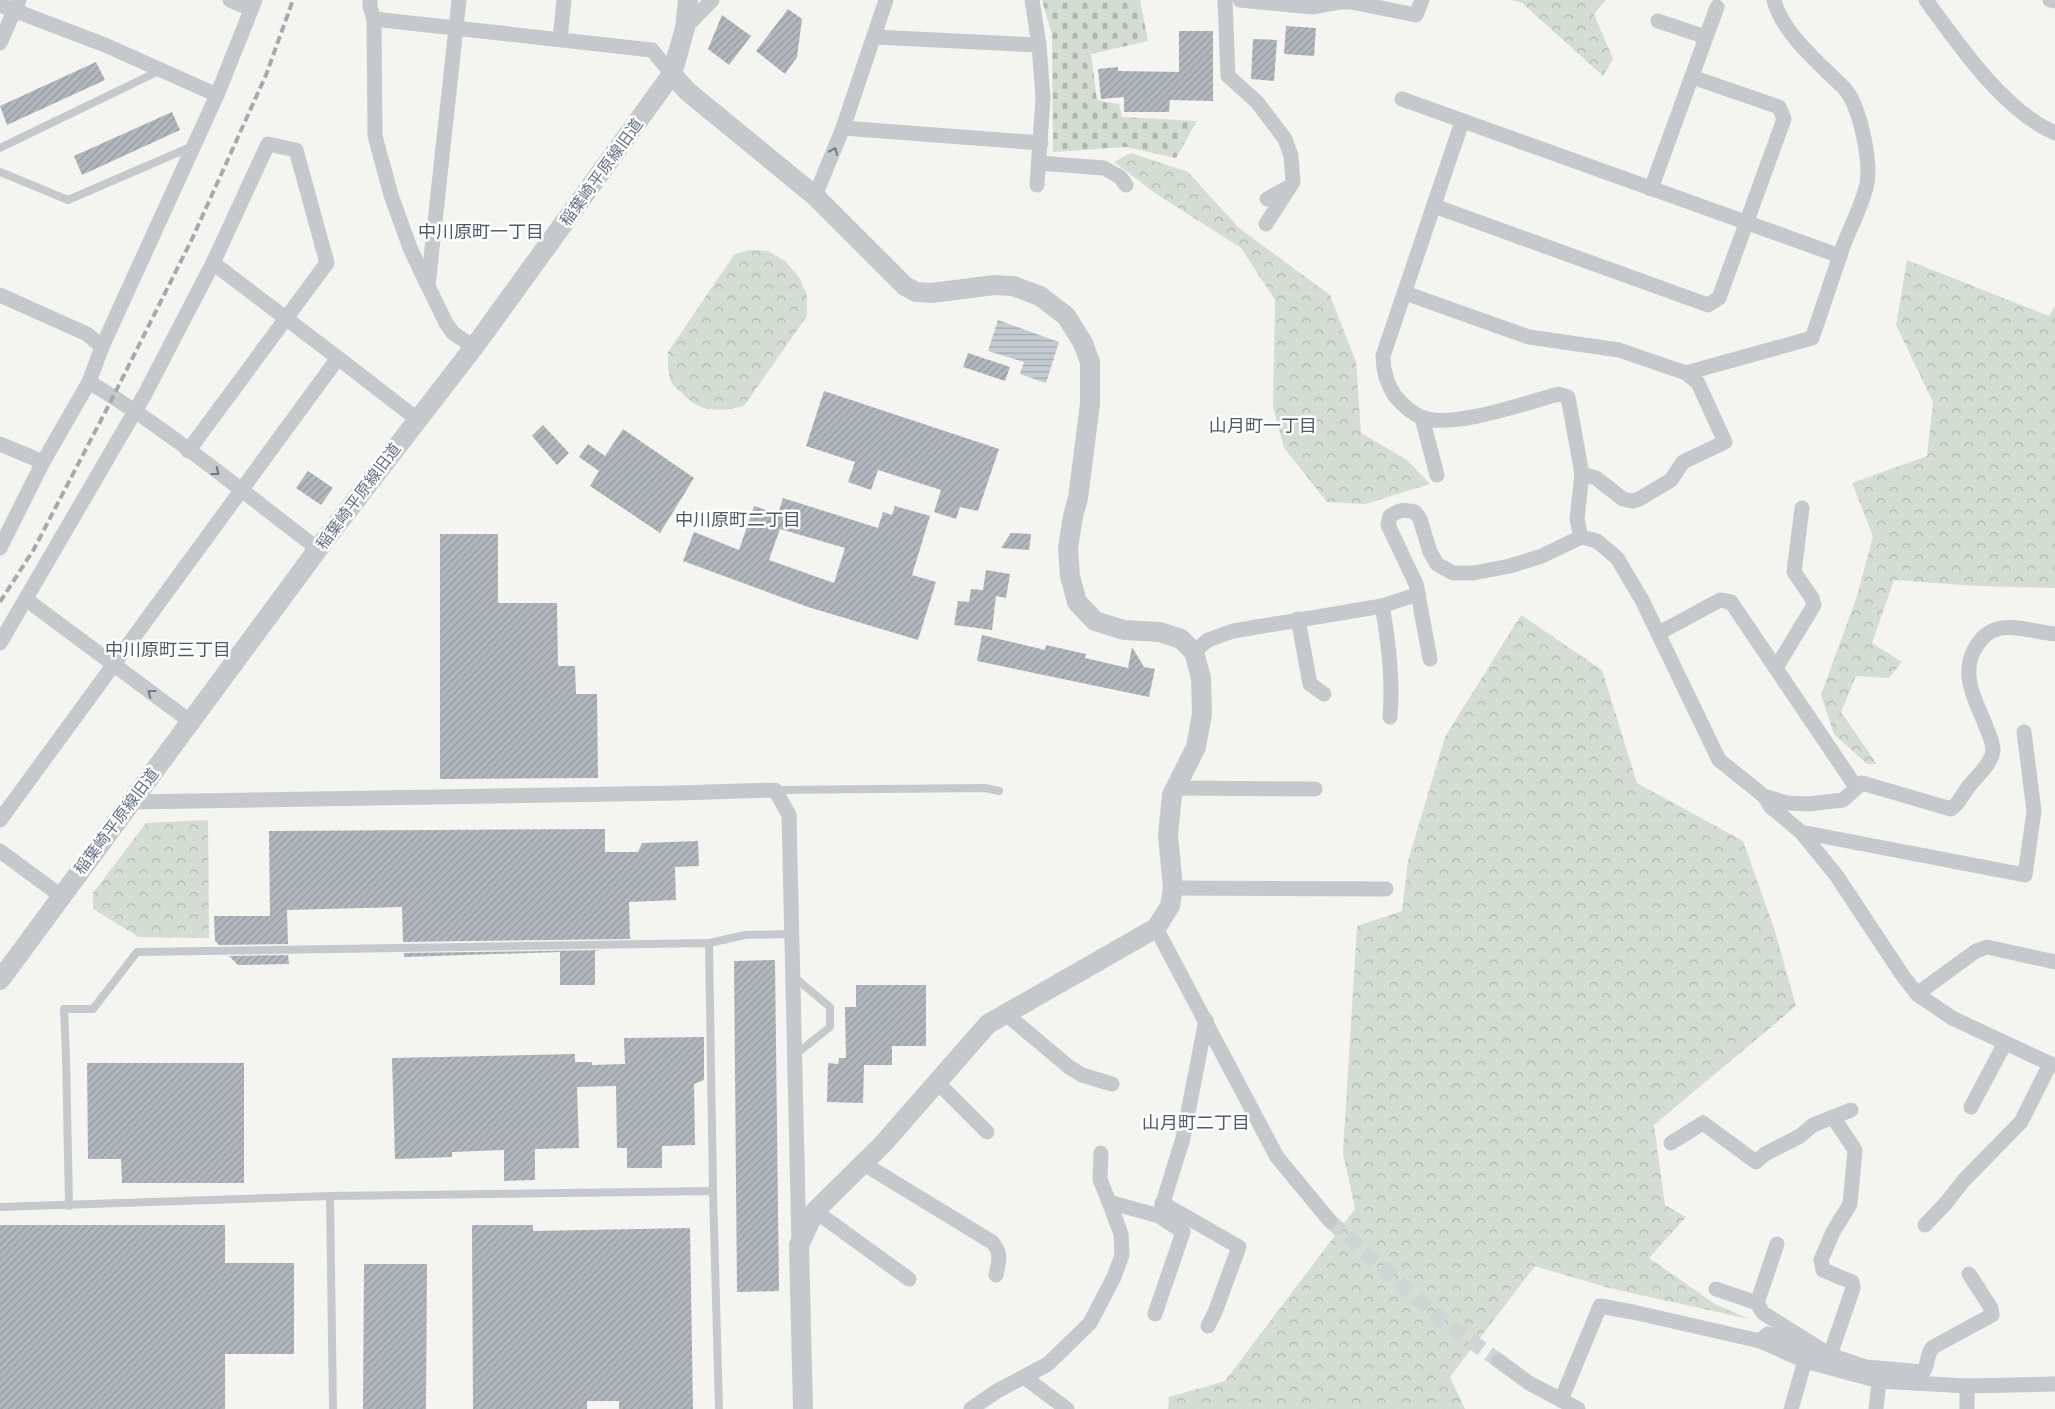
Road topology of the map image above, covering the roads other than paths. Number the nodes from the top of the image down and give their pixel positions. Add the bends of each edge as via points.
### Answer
1 (230, 0) edge
2 (370, 0) edge
3 (459, 0) edge
4 (564, 0) edge
5 (688, 0) edge
6 (712, 0) edge
7 (886, 0) edge
8 (1032, 0) edge
9 (1225, 0) edge
10 (1240, 0) edge
11 (1422, 0) edge
12 (1774, 0) edge
13 (1926, 0) edge
14 (2050, 0) edge
15 (2055, 0) edge
16 (253, 4) edge
17 (0, 5) edge
18 (17, 5) edge
19 (1718, 7) dead end
20 (374, 18) junction
21 (1658, 21) dead end
22 (456, 27) junction
23 (685, 28) junction
24 (874, 37) junction
25 (1706, 37) junction
26 (560, 39) junction
27 (0, 43) edge
28 (1039, 46) junction
29 (161, 70) junction
30 (672, 74) junction
31 (1692, 77) junction
32 (217, 95) junction
33 (1402, 99) dead end
34 (1462, 122) junction
35 (843, 128) junction
36 (2055, 133) edge
37 (1041, 143) junction
38 (195, 145) junction
39 (0, 148) edge
40 (1039, 163) junction
41 (0, 172) edge
42 (1037, 185) dead end
43 (1126, 185) dead end
44 (1290, 186) junction
45 (1651, 189) junction
46 (815, 196) junction
47 (1267, 199) dead end
48 (1434, 206) junction
49 (1745, 223) junction
50 (1266, 224) dead end
51 (1840, 256) junction
52 (213, 263) junction
53 (428, 286) junction
54 (1405, 293) junction
55 (0, 295) edge
56 (287, 317) junction
57 (102, 347) junction
58 (474, 347) junction
59 (338, 358) junction
60 (1686, 373) junction
61 (89, 382) junction
62 (134, 412) junction
63 (417, 418) junction
64 (1422, 418) junction
65 (0, 444) edge
66 (188, 451) junction
67 (43, 462) junction
68 (1582, 474) junction
69 (1437, 475) dead end
70 (240, 490) junction
71 (1802, 508) dead end
72 (1581, 537) junction
73 (0, 548) edge
74 (318, 549) junction
75 (1418, 594) junction
76 (27, 600) junction
77 (1382, 606) junction
78 (1298, 619) junction
79 (1659, 633) junction
80 (2055, 634) edge
81 (0, 643) edge
82 (1194, 652) junction
83 (1430, 659) dead end
84 (113, 665) junction
85 (1776, 668) junction
86 (1324, 694) dead end
87 (1390, 717) dead end
88 (190, 722) junction
89 (2024, 732) dead end
90 (1856, 787) junction
91 (1175, 788) junction
92 (1315, 789) dead end
93 (775, 790) junction
94 (999, 791) dead end
95 (1764, 796) junction
96 (130, 802) junction
97 (0, 820) edge
98 (1801, 832) junction
99 (0, 851) edge
100 (1173, 888) junction
101 (1386, 889) dead end
102 (61, 896) junction
103 (1156, 928) junction
104 (792, 934) junction
105 (709, 943) junction
106 (2055, 962) edge
107 (792, 975) junction
108 (1, 978) edge
109 (1917, 994) junction
110 (1006, 1014) junction
111 (1206, 1020) junction
112 (2005, 1043) junction
113 (794, 1056) junction
114 (2053, 1063) edge
115 (937, 1082) junction
116 (1112, 1084) dead end
117 (1971, 1108) dead end
118 (1851, 1110) dead end
119 (1833, 1117) junction
120 (987, 1132) dead end
121 (1671, 1143) dead end
122 (1101, 1153) dead end
123 (864, 1164) junction
124 (712, 1190) junction
125 (330, 1196) junction
126 (1109, 1202) junction
127 (69, 1206) junction
128 (0, 1207) edge
129 (1160, 1210) junction
130 (815, 1211) junction
131 (1330, 1221) tunnel mouth
132 (1925, 1225) dead end
133 (1777, 1244) dead end
134 (799, 1245) junction
135 (996, 1274) dead end
136 (1969, 1274) dead end
137 (910, 1279) dead end
138 (1716, 1289) dead end
139 (1756, 1303) junction
140 (1155, 1314) dead end
141 (1208, 1326) dead end
142 (1760, 1341) junction
143 (1830, 1355) junction
144 (1499, 1361) tunnel mouth
145 (1805, 1362) junction
146 (1024, 1377) junction
147 (1879, 1381) junction
148 (2055, 1384) edge
149 (1967, 1386) junction
150 (1572, 1406) edge
151 (333, 1409) edge
152 (719, 1409) edge
153 (802, 1409) edge
154 (971, 1409) edge
155 (1068, 1409) edge
156 (1791, 1409) edge
157 (1876, 1409) edge
158 (1967, 1409) edge

1 - 16 street
2 - 20 street
3 - 22 street
4 - 26 street
5 - 23 street, 稲葉崎平原線旧道
6 - 23 street
7 - 24 street
8 - 28 street
9 - 44 street via 1228,76 1257,102 1285,139 1291,156 1293,182
10 - 11 street via 1312,7 1351,2 1416,15
12 - 51 street via 1776,11 1790,32 1849,93 1859,117 1868,164 1867,184
13 - 36 street via 1965,53 2008,100 2042,127
14 - 15 street
16 - 32 street
17 - 18 street
18 - 27 street
18 - 29 street
19 - 25 street
20 - 22 street
20 - 53 street via 375,136 391,195
21 - 25 street
22 - 26 street
22 - 53 street
23 - 30 street, 稲葉崎平原線旧道
24 - 28 street
24 - 35 street
25 - 31 street
26 - 30 street via 652,50
28 - 37 street via 1043,98
29 - 32 street
29 - 39 lane
30 - 46 street via 687,91
30 - 58 street, 稲葉崎平原線旧道
31 - 45 street
31 - 49 street via 1779,107 1784,119
32 - 38 street
33 - 34 street
34 - 45 street
34 - 48 street
35 - 37 street
46 -> 35 street
37 - 40 street
38 - 41 lane via 68,200
38 - 57 street
40 - 42 street
40 - 43 street via 1104,168 1120,177
44 - 47 street
44 - 50 street
45 - 49 street
46 - 82 street via 905,286 916,292 1013,286 1040,296 1066,316 1083,342 1090,362 1090,404 1068,548 1070,576 1077,602 1094,622 1124,630 1160,632 1181,639
48 - 49 street via 1708,305 1719,298
48 - 54 street
49 - 51 street
51 - 60 street via 1812,338
52 - 56 street
52 - 56 street via 268,144 296,150 327,263
52 - 62 street
53 - 58 street via 450,328
54 - 60 street via 1529,338 1619,350
54 - 64 street via 1383,356 1383,367 1390,389 1402,404
55 - 57 street via 87,334
56 - 59 street
56 - 66 street
57 - 61 street
58 - 63 street, 稲葉崎平原線旧道
59 - 63 street
59 - 70 street
60 - 68 street via 1698,383 1725,442 1683,462 1670,480 1632,501 1623,499 1596,478
61 - 62 street
61 - 67 street
62 - 66 street
62 - 76 street
63 - 74 street, 稲葉崎平原線旧道
64 - 68 street via 1455,420 1559,394 1568,397
64 - 69 street
65 - 67 street
66 -> 70 street
67 - 73 street
68 - 72 street via 1577,519
70 - 74 street
70 - 84 street
71 - 85 street via 1794,572 1814,605
72 - 75 street via 1542,556 1510,566 1453,573 1437,564 1415,512 1397,511 1390,516 1388,525
72 - 79 street via 1597,541 1617,558
74 - 88 street, 稲葉崎平原線旧道
75 - 77 street
75 - 83 street
76 - 81 street
76 - 84 street
77 - 78 street
77 - 87 street via 1390,647
78 - 82 street via 1234,631 1208,640
78 - 86 street via 1310,684
79 - 85 street via 1720,600 1732,602
79 - 95 street via 1719,760
80 - 90 street via 2005,627 1992,629 1979,640 1969,660 1967,678 1993,752 1955,807 1944,808 1862,783
82 - 91 street via 1201,678 1202,714 1196,747
88 -> 84 street
84 - 97 street
85 - 90 street
88 - 96 street, 稲葉崎平原線旧道
89 - 98 street via 2034,811 2025,875
90 - 95 street via 1843,800 1824,803 1787,803
91 - 92 street
91 - 100 street via 1168,835
93 - 94 lane via 985,788
93 - 96 street
93 - 104 street via 789,815
95 - 98 street via 1770,806
96 - 102 street, 稲葉崎平原線旧道
98 - 109 street via 1836,875
99 - 102 street
100 - 101 street
100 - 103 street via 1170,906
102 - 108 street, 稲葉崎平原線旧道
103 - 110 street
103 - 111 street
104 - 105 lane via 745,935
104 - 107 street
105 - 124 lane
105 - 127 lane via 137,952 93,1009 64,1009
106 - 109 street via 1987,947 1976,951
107 - 113 street
107 - 113 lane via 830,1007 830,1027
109 - 112 street via 1952,1018
110 - 115 street via 988,1024
110 - 116 street via 1069,1067 1082,1075
111 - 129 street via 1183,1138
111 - 131 street via 1278,1157
112 - 114 street
112 - 117 street
113 - 134 street
114 - 132 street via 2021,1122
115 - 120 street
115 - 123 street
118 - 119 street
119 - 121 street via 1813,1125 1756,1162 1703,1123
119 - 143 street via 1855,1150 1850,1204 1821,1260 1823,1270 1852,1282 1853,1288
122 - 126 street via 1100,1179
123 - 130 street
123 - 135 street via 992,1242 999,1249
124 - 125 lane
124 - 152 lane
125 - 127 lane
125 - 151 lane
126 - 129 street
126 - 146 street via 1121,1234 1122,1255 1114,1277 1090,1323 1048,1364
127 - 128 lane
129 - 140 street via 1183,1232
129 - 141 street via 1239,1248
130 - 134 street
130 - 137 street
133 - 139 street
134 - 153 street
136 - 143 street via 1991,1308 1992,1315 1933,1346 1923,1372 1866,1367
138 - 139 street
139 - 143 street via 1763,1313
142 - 143 street via 1768,1334
142 - 145 street
142 - 150 street via 1600,1306
144 - 150 street via 1529,1383
145 - 147 street
145 - 156 street
146 - 154 street
146 - 155 street
147 - 149 street
147 - 157 street
148 - 149 street
149 - 158 street

